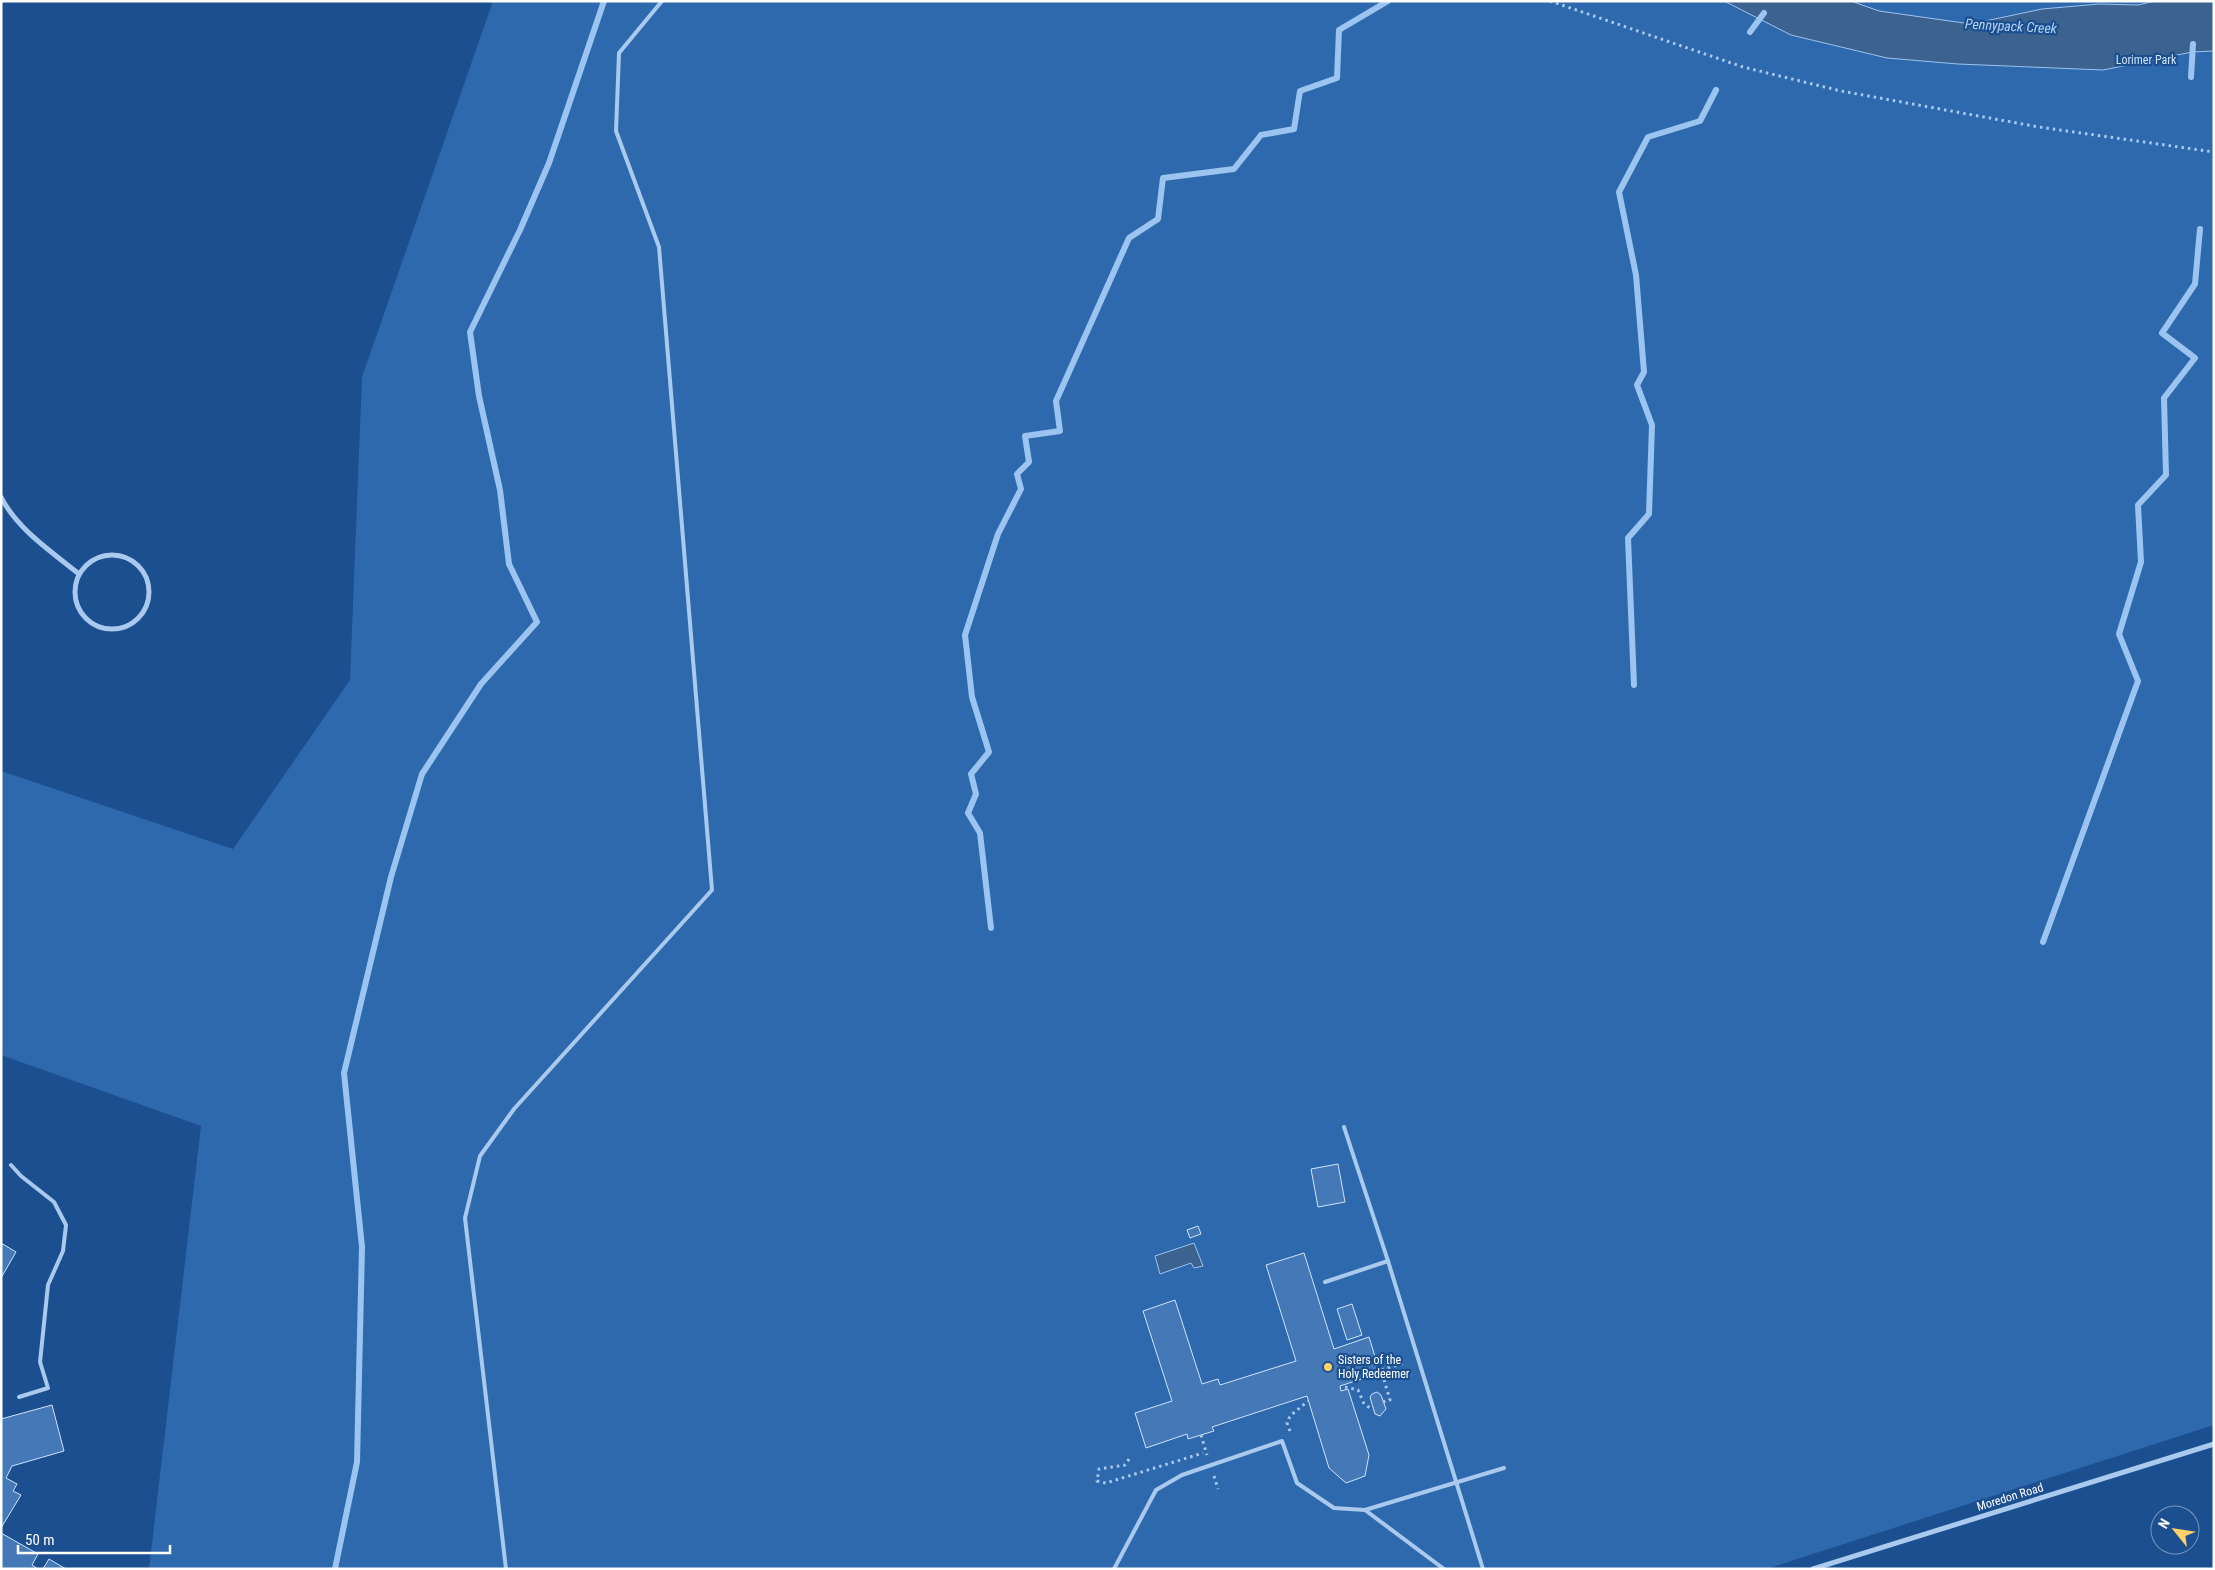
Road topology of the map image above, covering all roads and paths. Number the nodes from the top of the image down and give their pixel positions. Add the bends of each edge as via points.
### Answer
1 (662, 1) edge
2 (1550, 1) edge
3 (2214, 152) edge
4 (1, 497) edge
5 (79, 574) junction
6 (1344, 1126) dead end
7 (11, 1165) dead end
8 (1388, 1261) junction
9 (1325, 1282) dead end
10 (1422, 1374) junction
11 (1345, 1387) dead end
12 (19, 1397) dead end
13 (1308, 1400) dead end
14 (1383, 1402) dead end
15 (1373, 1406) dead end
16 (1290, 1431) dead end
17 (1201, 1435) dead end
18 (2214, 1444) edge
19 (1206, 1452) junction
20 (1207, 1458) dead end
21 (1129, 1459) dead end
22 (1504, 1468) dead end
23 (1212, 1473) dead end
24 (1456, 1483) junction
25 (1218, 1489) dead end
26 (1365, 1510) junction
27 (506, 1569) edge
28 (1114, 1569) edge
29 (1444, 1569) edge
30 (1483, 1569) edge
31 (1813, 1569) edge

1 - 27 lane via 619,53 616,131 659,247 712,890 514,1109 480,1156 465,1218
2 - 3 path via 1743,67 1841,91 2039,127
4 - 5 street via 6,507 34,537
5 - 5 street via 75,599 80,611 88,620 102,627 128,625 146,605 146,579 140,568 126,557 114,554 101,556
6 - 8 lane
7 - 12 lane via 54,1202 66,1225 63,1251 48,1286 40,1362 48,1388
8 - 9 lane
8 - 10 lane
10 - 14 path via 1405,1375 1401,1364 1381,1370 1390,1400
10 - 24 lane
11 - 15 path via 1358,1390 1364,1404 1370,1408
13 - 16 path via 1290,1416 1287,1423
17 - 19 path
18 - 31 street, Moredon Road
19 - 20 path
19 - 21 path via 1106,1483 1097,1481 1099,1469 1125,1465
22 - 24 lane
23 - 25 path
24 - 26 lane
24 - 30 lane
26 - 28 lane via 1334,1508 1305,1490 1297,1483 1282,1441 1182,1474 1156,1490
26 - 29 lane

